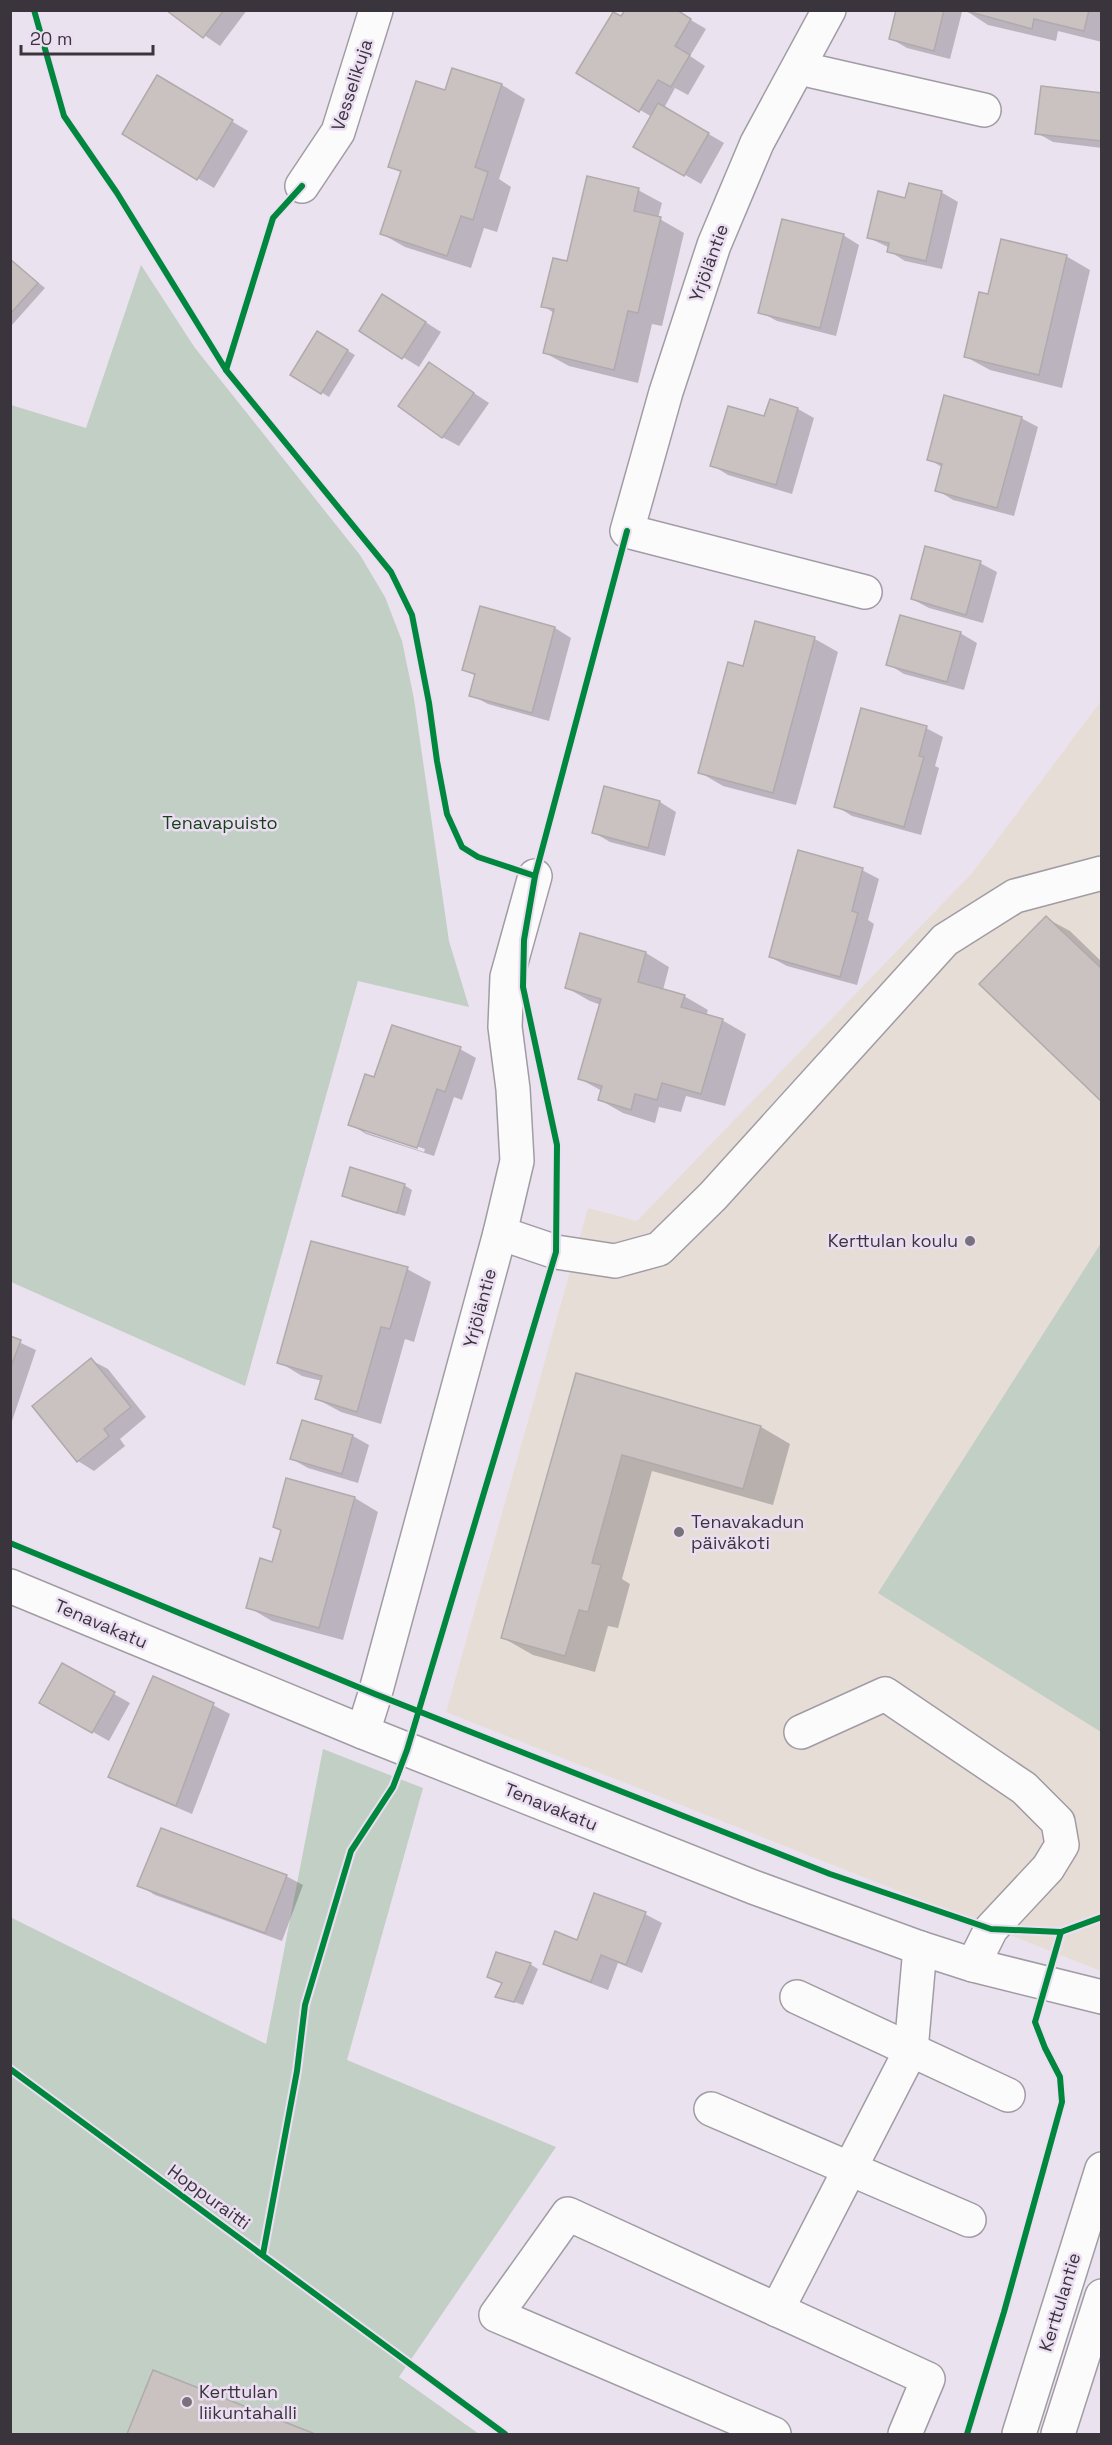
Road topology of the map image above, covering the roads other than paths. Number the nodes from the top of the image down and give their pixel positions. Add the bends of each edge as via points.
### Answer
1 (376, 10) edge
2 (829, 10) edge
3 (799, 68) junction
4 (984, 110) dead end
5 (302, 186) dead end
6 (866, 592) dead end
7 (1101, 873) edge
8 (535, 876) dead end
9 (500, 1233) junction
10 (10, 1586) edge
11 (363, 1732) junction
12 (801, 1732) dead end
13 (920, 1948) junction
14 (973, 1965) junction
15 (797, 1997) dead end
16 (1101, 1997) edge
17 (910, 2050) junction
18 (1008, 2095) dead end
19 (711, 2109) dead end
20 (849, 2169) junction
21 (1101, 2169) edge
22 (969, 2220) dead end
23 (1101, 2296) edge
24 (777, 2310) junction
25 (774, 2434) edge
26 (905, 2434) edge
27 (1019, 2434) edge
28 (1058, 2434) edge

1 - 5 street, Vesselikuja via 338,132
2 - 3 street, Yrjöläntie
3 - 4 street
3 - 6 street, Yrjöläntie via 757,143 714,245 666,392 627,531
7 - 9 street via 1015,896 945,940 713,1196 658,1249 615,1261 556,1252
8 - 9 street, Yrjöläntie via 507,977 505,1027 517,1161
9 - 11 street, Yrjöläntie
10 - 11 street, Tenavakatu
11 - 13 street, Tenavakatu
12 - 14 street via 885,1694 1024,1788 1058,1822 1062,1845 1048,1868 991,1929
13 - 14 street, Tenavakatu
13 - 17 street
14 - 16 street, Tenavakatu
15 - 17 street
17 - 18 street
17 - 20 street
19 - 20 street
20 - 22 street
20 - 24 street
21 - 27 street, Kerttulantie
23 - 28 street, Kerttulantie
24 - 25 street via 568,2214 496,2315
24 - 26 street via 928,2379

